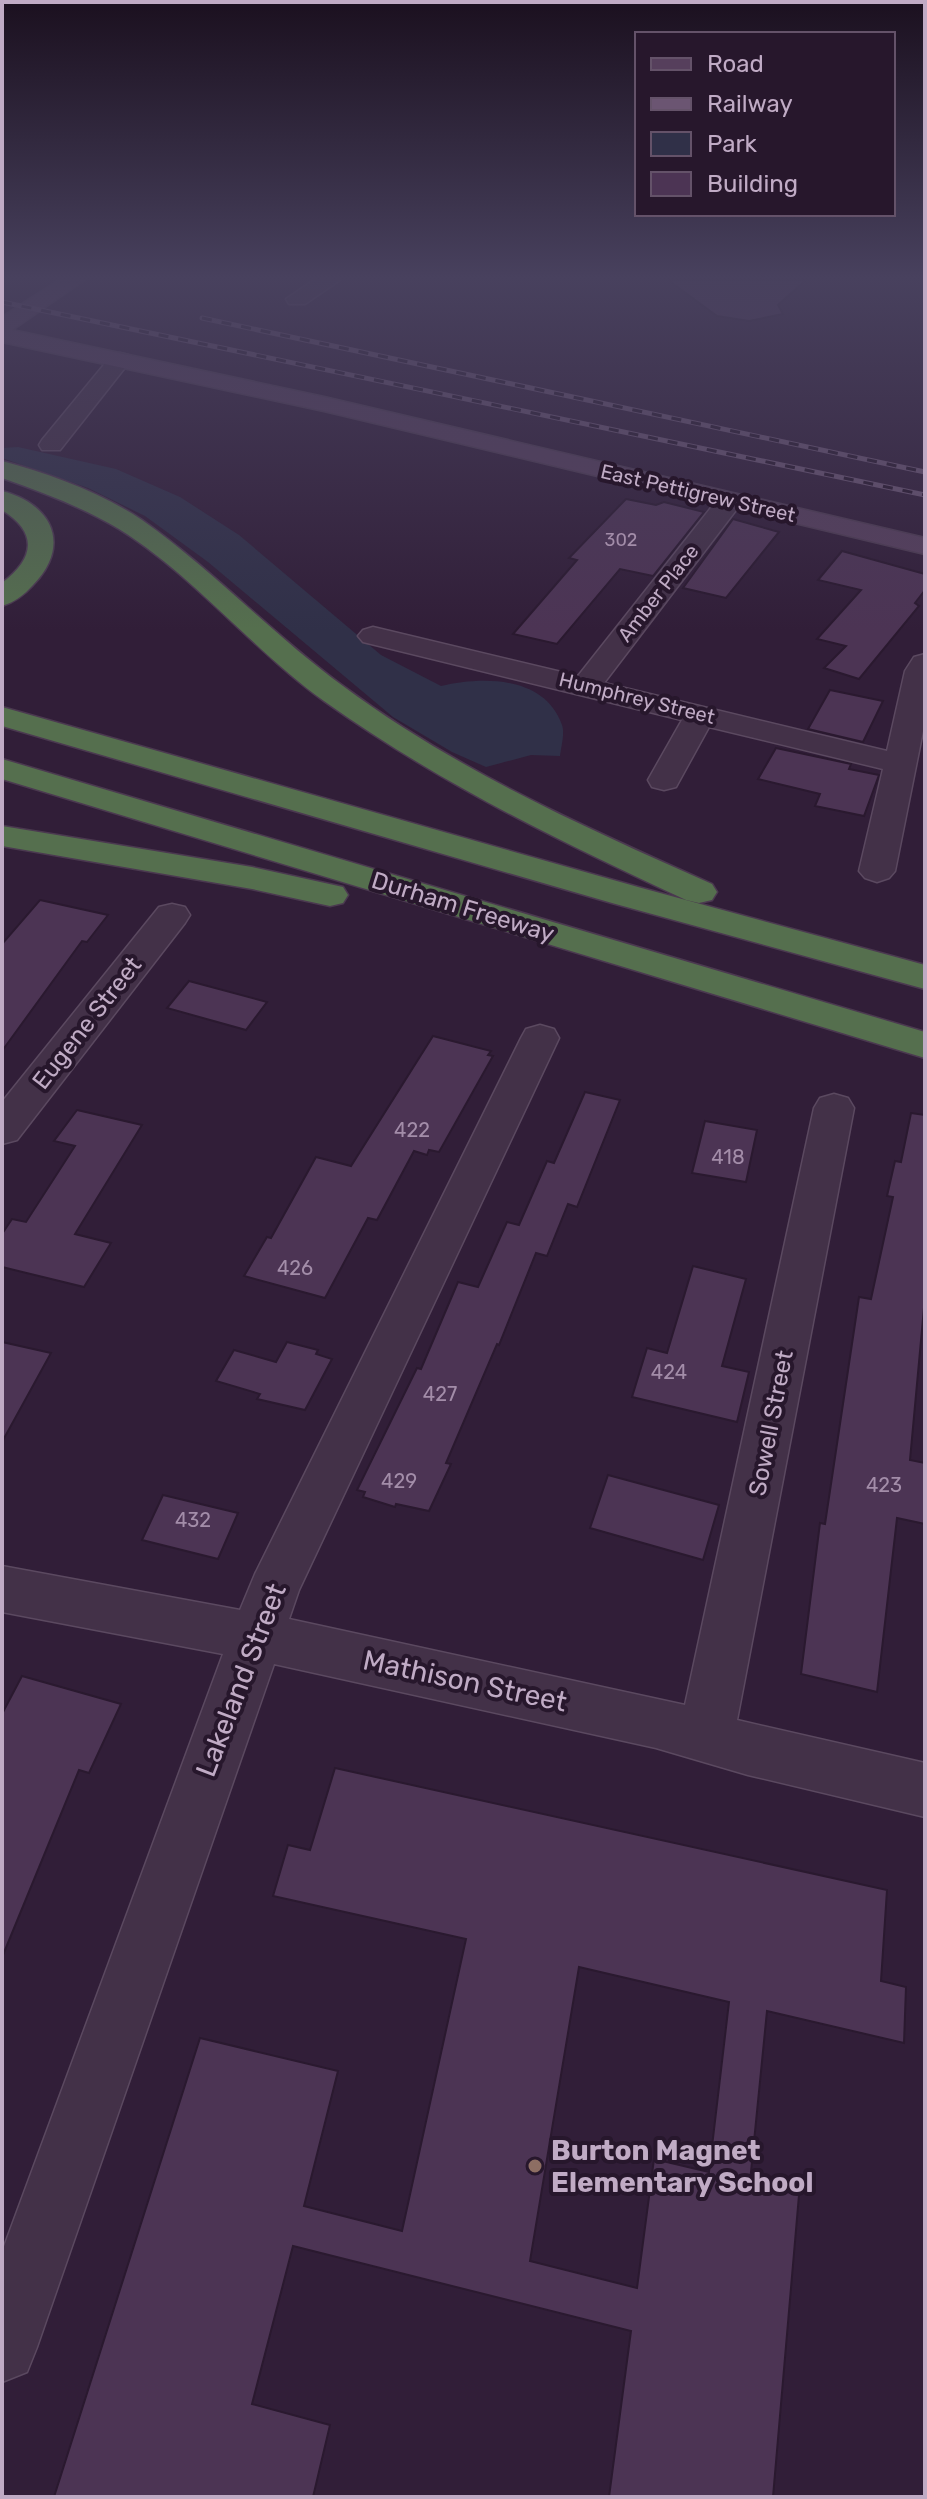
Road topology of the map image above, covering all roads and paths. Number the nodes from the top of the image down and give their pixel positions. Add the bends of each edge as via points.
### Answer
1 (90, 397) edge
2 (290, 397) edge
3 (51, 445) dead end
4 (2, 469) edge
5 (2, 499) edge
6 (730, 501) junction
7 (925, 546) edge
8 (2, 597) edge
9 (373, 636) dead end
10 (925, 663) edge
11 (586, 686) junction
12 (701, 714) junction
13 (2, 716) edge
14 (2, 769) edge
15 (664, 780) dead end
16 (906, 783) edge
17 (2, 836) edge
18 (877, 871) dead end
19 (172, 915) dead end
20 (822, 948) junction
21 (637, 959) junction
22 (925, 977) edge
23 (540, 1038) dead end
24 (925, 1045) edge
25 (834, 1108) dead end
26 (2, 1130) edge
27 (2, 1589) edge
28 (254, 1637) junction
29 (706, 1738) junction
30 (925, 1790) edge
31 (2, 2347) edge

1 - 3 street
2 - 6 street, East Pettigrew Street
4 - 20 highway via 65,491 130,524 331,692 419,752 548,823
5 - 8 highway via 22,510 43,536 32,572
6 - 7 street, East Pettigrew Street
6 - 11 street, Amber Place
9 - 11 street, Humphrey Street
10 - 16 street
11 - 12 street, Humphrey Street
12 - 15 street
12 - 16 street, Humphrey Street
13 - 20 highway
14 - 21 highway, Durham Freeway
16 - 18 street
17 - 21 highway via 252,878 515,941
19 - 26 street, Eugene Street
20 - 22 highway
21 - 24 highway, Durham Freeway
23 - 28 street, Lakeland Street
25 - 29 street, Sowell Street
27 - 28 street, Mathison Street
28 - 29 street, Mathison Street via 656,1722
28 - 31 street, Lakeland Street
29 - 30 street, Mathison Street

